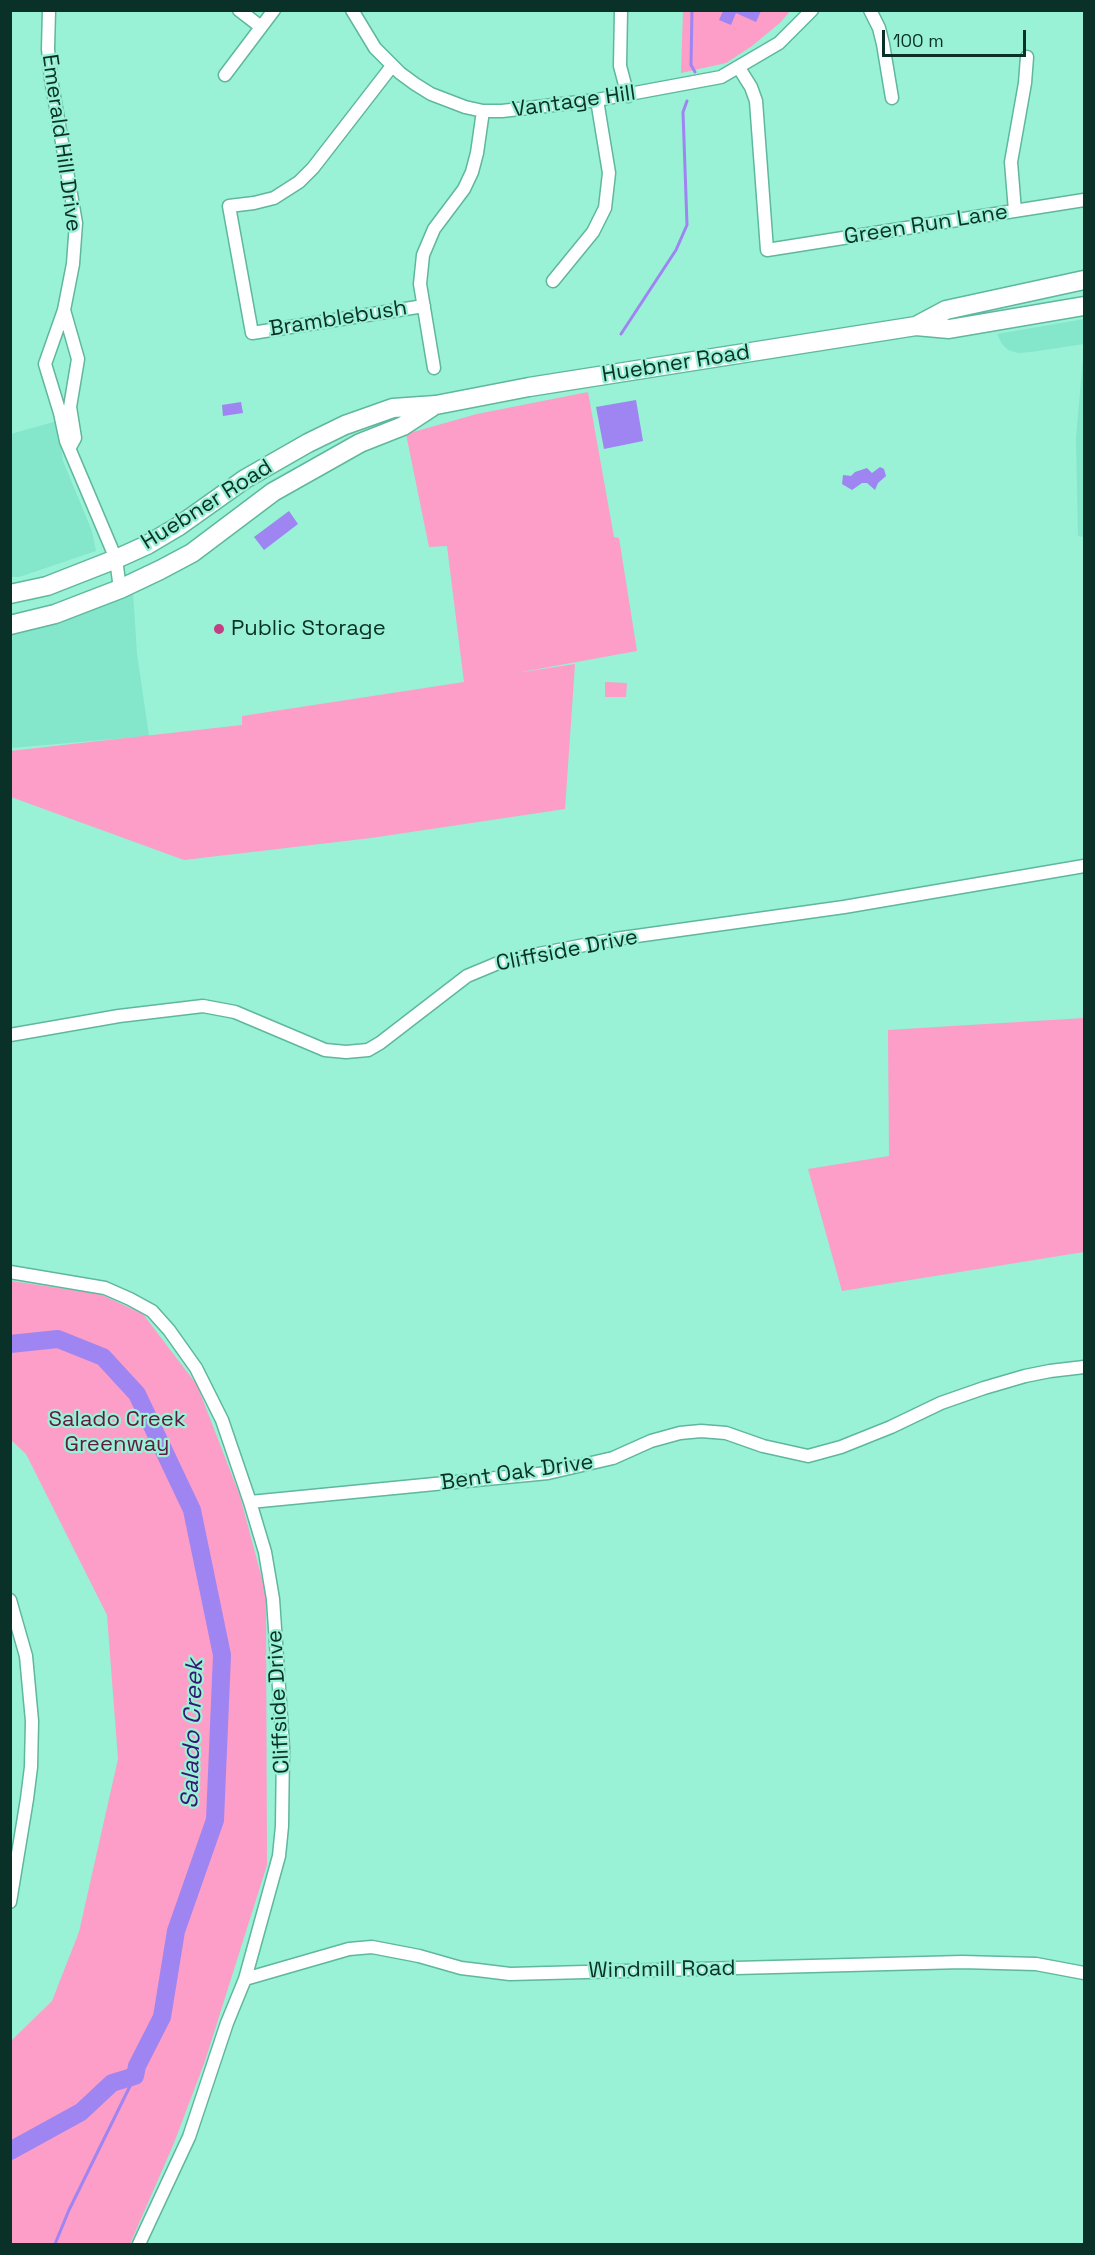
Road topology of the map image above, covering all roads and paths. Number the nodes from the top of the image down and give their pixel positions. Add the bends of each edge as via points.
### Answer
1 (49, 10) edge
2 (239, 10) edge
3 (274, 10) edge
4 (352, 10) edge
5 (621, 10) edge
6 (812, 10) edge
7 (870, 10) edge
8 (261, 27) junction
9 (1027, 57) dead end
10 (392, 66) junction
11 (739, 68) junction
12 (225, 75) dead end
13 (628, 96) junction
14 (892, 98) dead end
15 (597, 100) junction
16 (483, 111) junction
17 (1084, 200) edge
18 (1016, 211) junction
19 (1084, 280) edge
20 (553, 281) dead end
21 (998, 298) junction
22 (424, 306) junction
23 (1084, 306) edge
24 (64, 310) junction
25 (1003, 321) junction
26 (916, 326) junction
27 (434, 368) dead end
28 (436, 405) junction
29 (70, 447) junction
30 (292, 452) junction
31 (306, 473) junction
32 (116, 559) junction
33 (120, 589) junction
34 (10, 594) edge
35 (10, 625) edge
36 (1084, 866) edge
37 (10, 1035) edge
38 (10, 1272) edge
39 (1084, 1367) edge
40 (250, 1502) junction
41 (10, 1600) edge
42 (10, 1902) edge
43 (1084, 1973) edge
44 (245, 1979) junction
45 (139, 2244) edge

1 - 24 street, Emerald Hill Drive via 51,80 76,223
2 - 8 street
3 - 8 street
4 - 10 street, Vantage Hill via 364,33
5 - 13 street via 620,66
6 - 11 street, Vantage Hill via 779,43
7 - 14 street via 884,44
8 - 12 street
9 - 18 street via 1011,162
10 - 16 street, Vantage Hill via 431,93
10 - 22 street, Bramblebush via 299,182 274,198 229,206 252,333
11 - 13 street, Vantage Hill via 722,77
11 - 18 street, Green Run Lane via 756,101 767,250
13 - 15 street, Vantage Hill
15 - 16 street, Vantage Hill
15 - 20 street via 609,173 605,208 592,232
16 - 22 street via 468,181 434,229 423,255 420,284
17 - 18 street, Green Run Lane
19 - 21 main road, Huebner Road
21 - 25 main road
21 - 26 main road, Huebner Road via 946,310
22 - 27 street
23 - 25 main road, Huebner Road
24 - 29 street, Emerald Hill Drive via 78,359 70,407 75,438
24 - 29 street, Emerald Hill Drive via 45,364
25 - 26 main road, Huebner Road via 949,329
26 - 28 main road, Huebner Road
28 - 30 main road, Huebner Road via 393,408 345,425
28 - 31 main road, Huebner Road via 403,426 360,443
29 - 32 street, Emerald Hill Drive
30 - 31 main road
30 - 32 main road, Huebner Road via 245,479 179,526
31 - 33 main road, Huebner Road via 273,492 192,553
32 - 33 street, Emerald Hill Drive
32 - 34 main road, Huebner Road via 47,585
33 - 35 main road, Huebner Road via 55,614
36 - 37 street, Cliffside Drive via 844,907 615,939 503,961 467,976 368,1050 326,1050 235,1012 203,1006
38 - 40 street, Cliffside Drive via 105,1288 152,1311 181,1346 208,1389
39 - 40 street, Bent Oak Drive via 1025,1376 984,1388 841,1447 808,1456 726,1433 701,1431 680,1433 614,1458 548,1473
40 - 44 street, Cliffside Drive via 265,1552 273,1599 283,1799 279,1856
41 - 42 street via 26,1656 32,1721 27,1799
43 - 44 street, Windmill Road via 1036,1964 962,1962 510,1974 461,1968 372,1947 349,1949
44 - 45 street, Cliffside Drive via 189,2137

